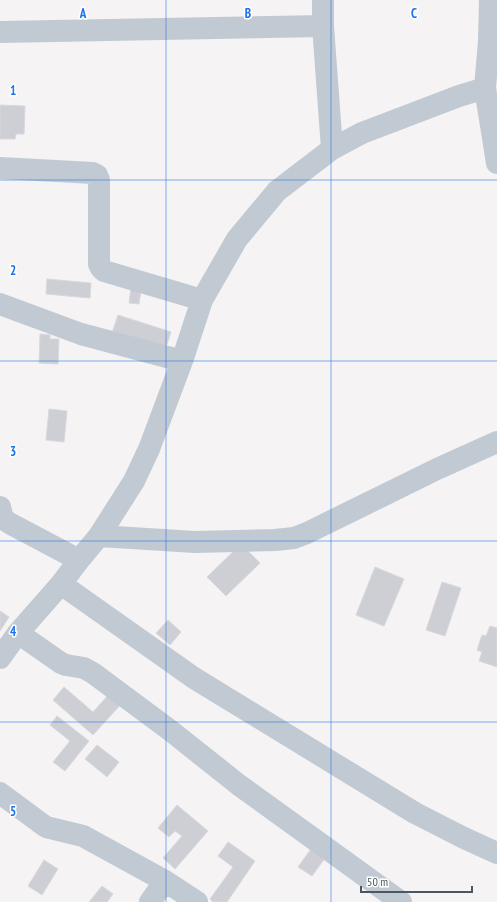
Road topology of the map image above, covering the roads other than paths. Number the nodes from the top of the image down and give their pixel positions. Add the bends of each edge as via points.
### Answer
1 (323, 0) edge
2 (490, 0) edge
3 (323, 26) junction
4 (0, 32) edge
5 (485, 88) junction
6 (332, 149) junction
7 (497, 163) edge
8 (0, 168) edge
9 (202, 300) junction
10 (0, 304) edge
11 (182, 362) junction
12 (497, 442) edge
13 (0, 507) edge
14 (99, 536) junction
15 (79, 560) junction
16 (61, 584) junction
17 (18, 633) junction
18 (0, 658) edge
19 (0, 793) edge
20 (497, 853) edge
21 (165, 881) junction
22 (150, 902) edge
23 (196, 902) edge
24 (401, 902) edge

1 - 3 street
2 - 5 street
3 - 4 street
3 - 6 street
5 - 6 street via 362,132
5 - 7 street
6 - 9 street via 277,191 237,239
8 - 9 street via 93,172 99,180 101,268
9 - 11 street
10 - 11 street via 81,334
11 - 14 street via 134,481
12 - 14 street via 294,538 195,542
13 - 15 street via 3,519
14 - 15 street
15 - 16 street
16 - 17 street
16 - 20 street via 194,678 415,813
17 - 18 street
17 - 24 street via 61,663 84,668 93,673 239,785
19 - 21 street via 46,827 83,836
21 - 22 street
21 - 23 street

